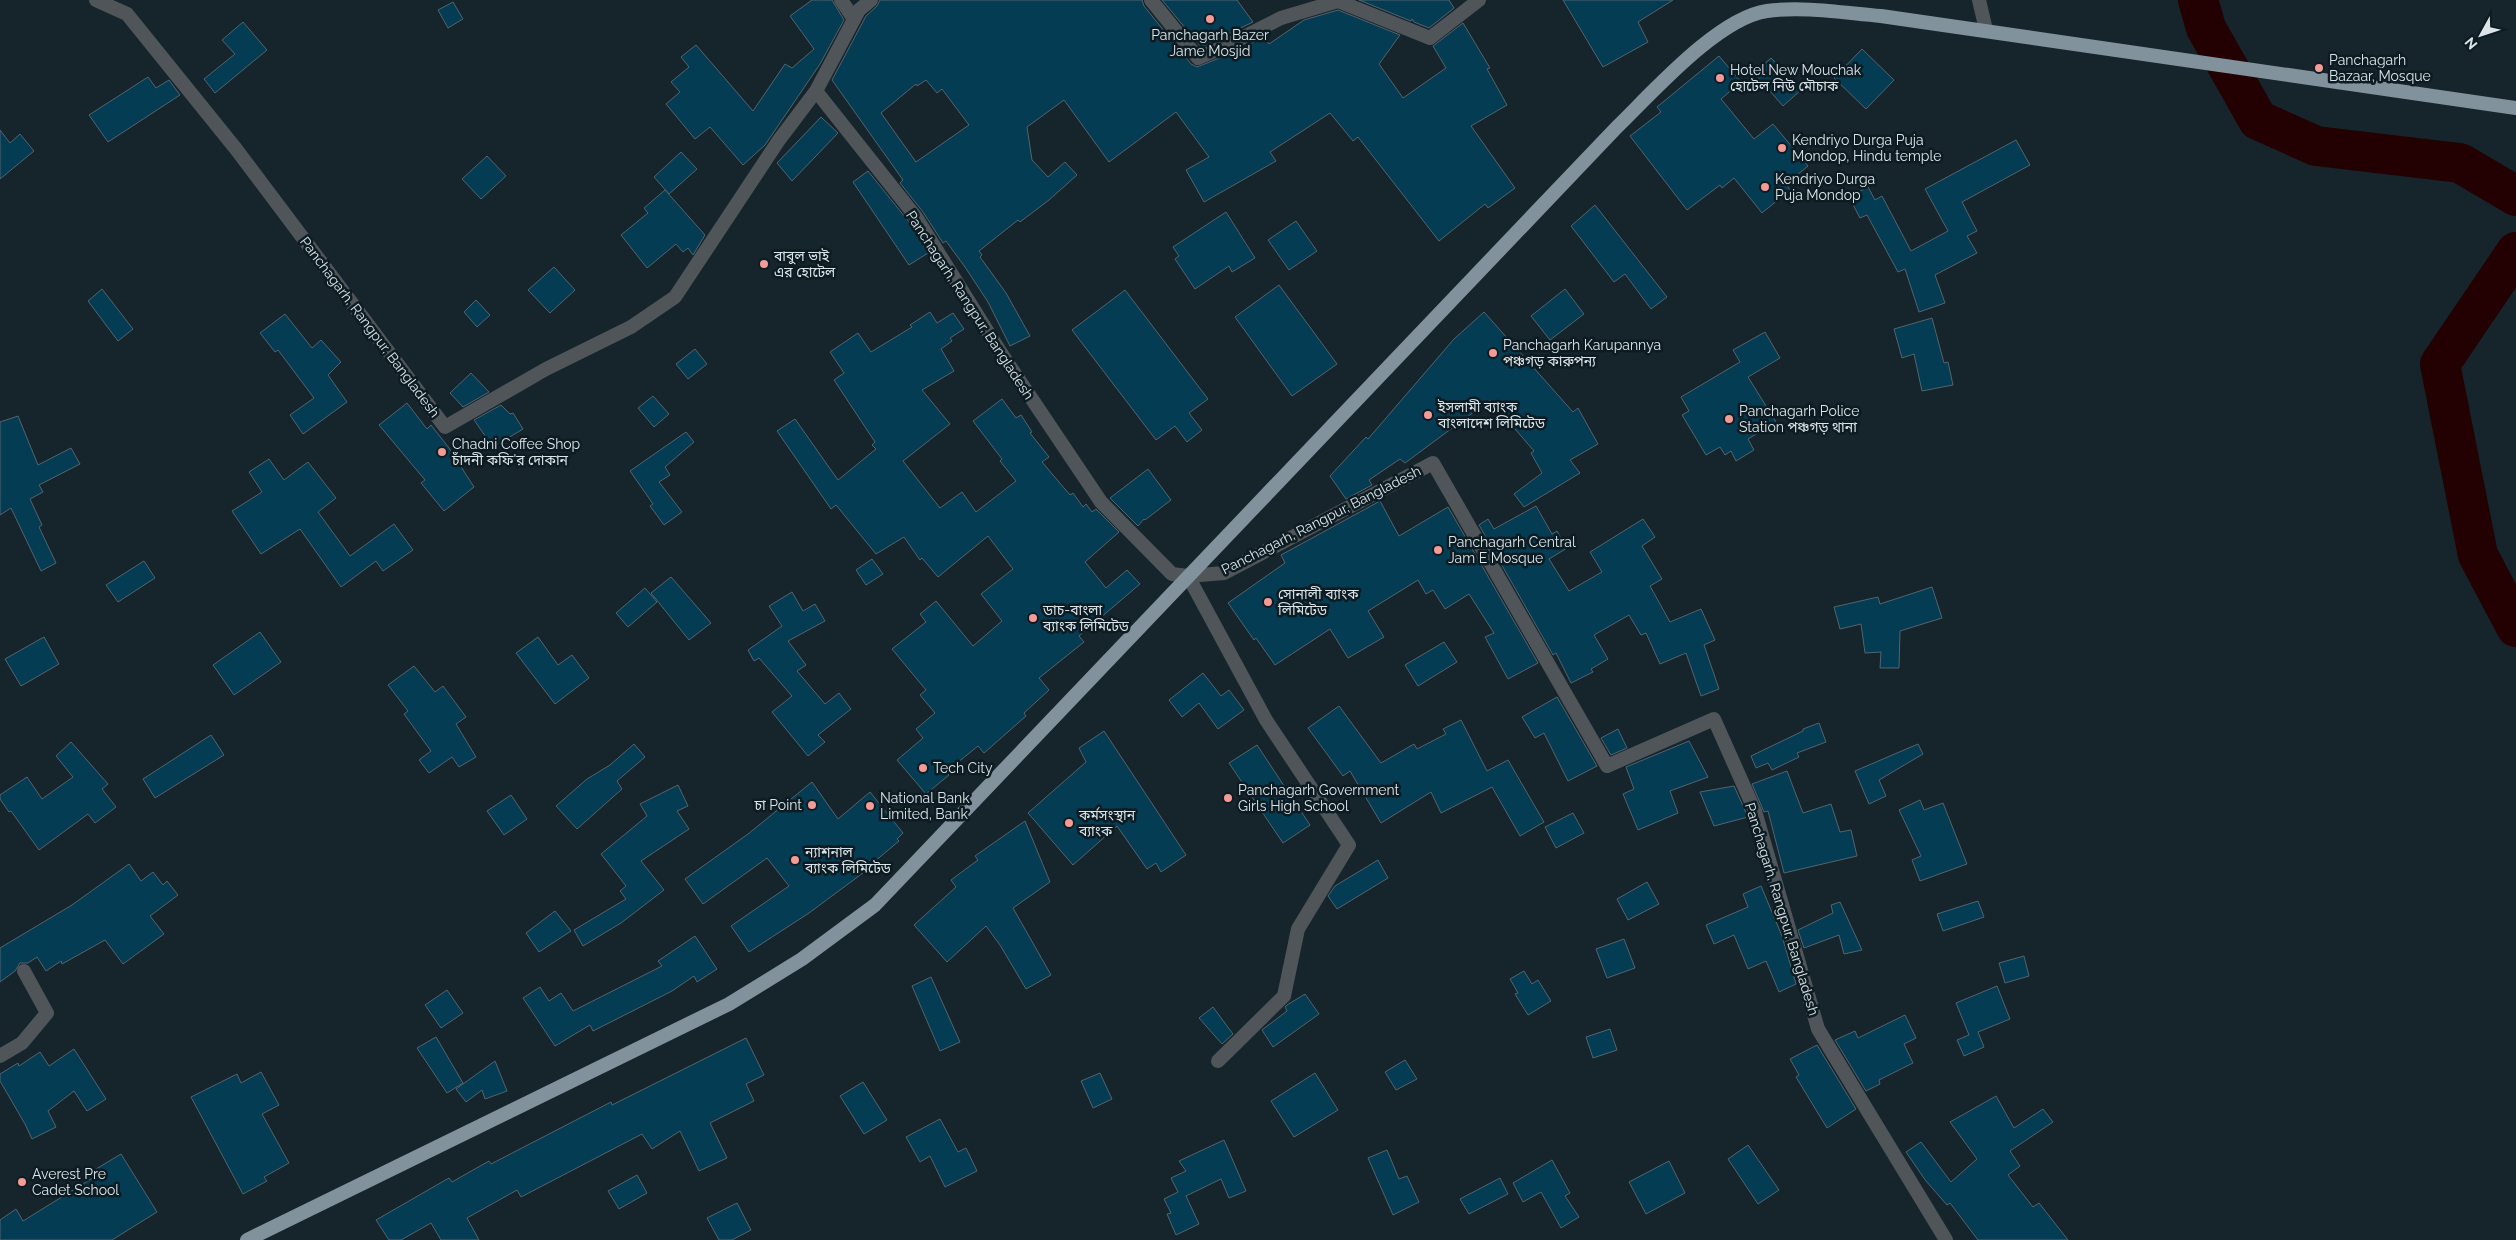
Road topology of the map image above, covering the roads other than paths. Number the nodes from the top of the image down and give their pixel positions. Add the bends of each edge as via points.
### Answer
1 (96, 0) edge
2 (841, 0) edge
3 (871, 0) edge
4 (1151, 0) edge
5 (1479, 0) edge
6 (1979, 0) edge
7 (1806, 5) edge
8 (854, 19) junction
9 (1986, 30) junction
10 (816, 90) junction
11 (2516, 108) edge
12 (1188, 576) junction
13 (24, 971) dead end
14 (0, 1056) edge
15 (1218, 1061) dead end
16 (248, 1240) edge
17 (1946, 1240) edge

1 - 10 street, Panchagarh, Rangpur, Bangladesh via 127,14 236,149 445,427 546,369 631,327 675,297
2 - 8 street
3 - 8 street, Panchagarh, Rangpur, Bangladesh
4 - 5 street via 1198,58 1281,18 1338,0 1430,38
6 - 9 street
7 - 9 highway
7 - 12 highway via 1764,11 1708,40 1617,127
8 - 10 street, Panchagarh, Rangpur, Bangladesh
9 - 11 highway
10 - 12 street, Panchagarh, Rangpur, Bangladesh via 916,217 1100,502 1172,574
12 - 15 street via 1266,720 1349,846 1298,929 1284,996
12 - 16 highway via 875,905 802,959 729,1004
12 - 17 street, Panchagarh, Rangpur, Bangladesh via 1224,573 1433,463 1607,766 1714,719 1755,811 1818,1029
13 - 14 street via 47,1013 22,1043

